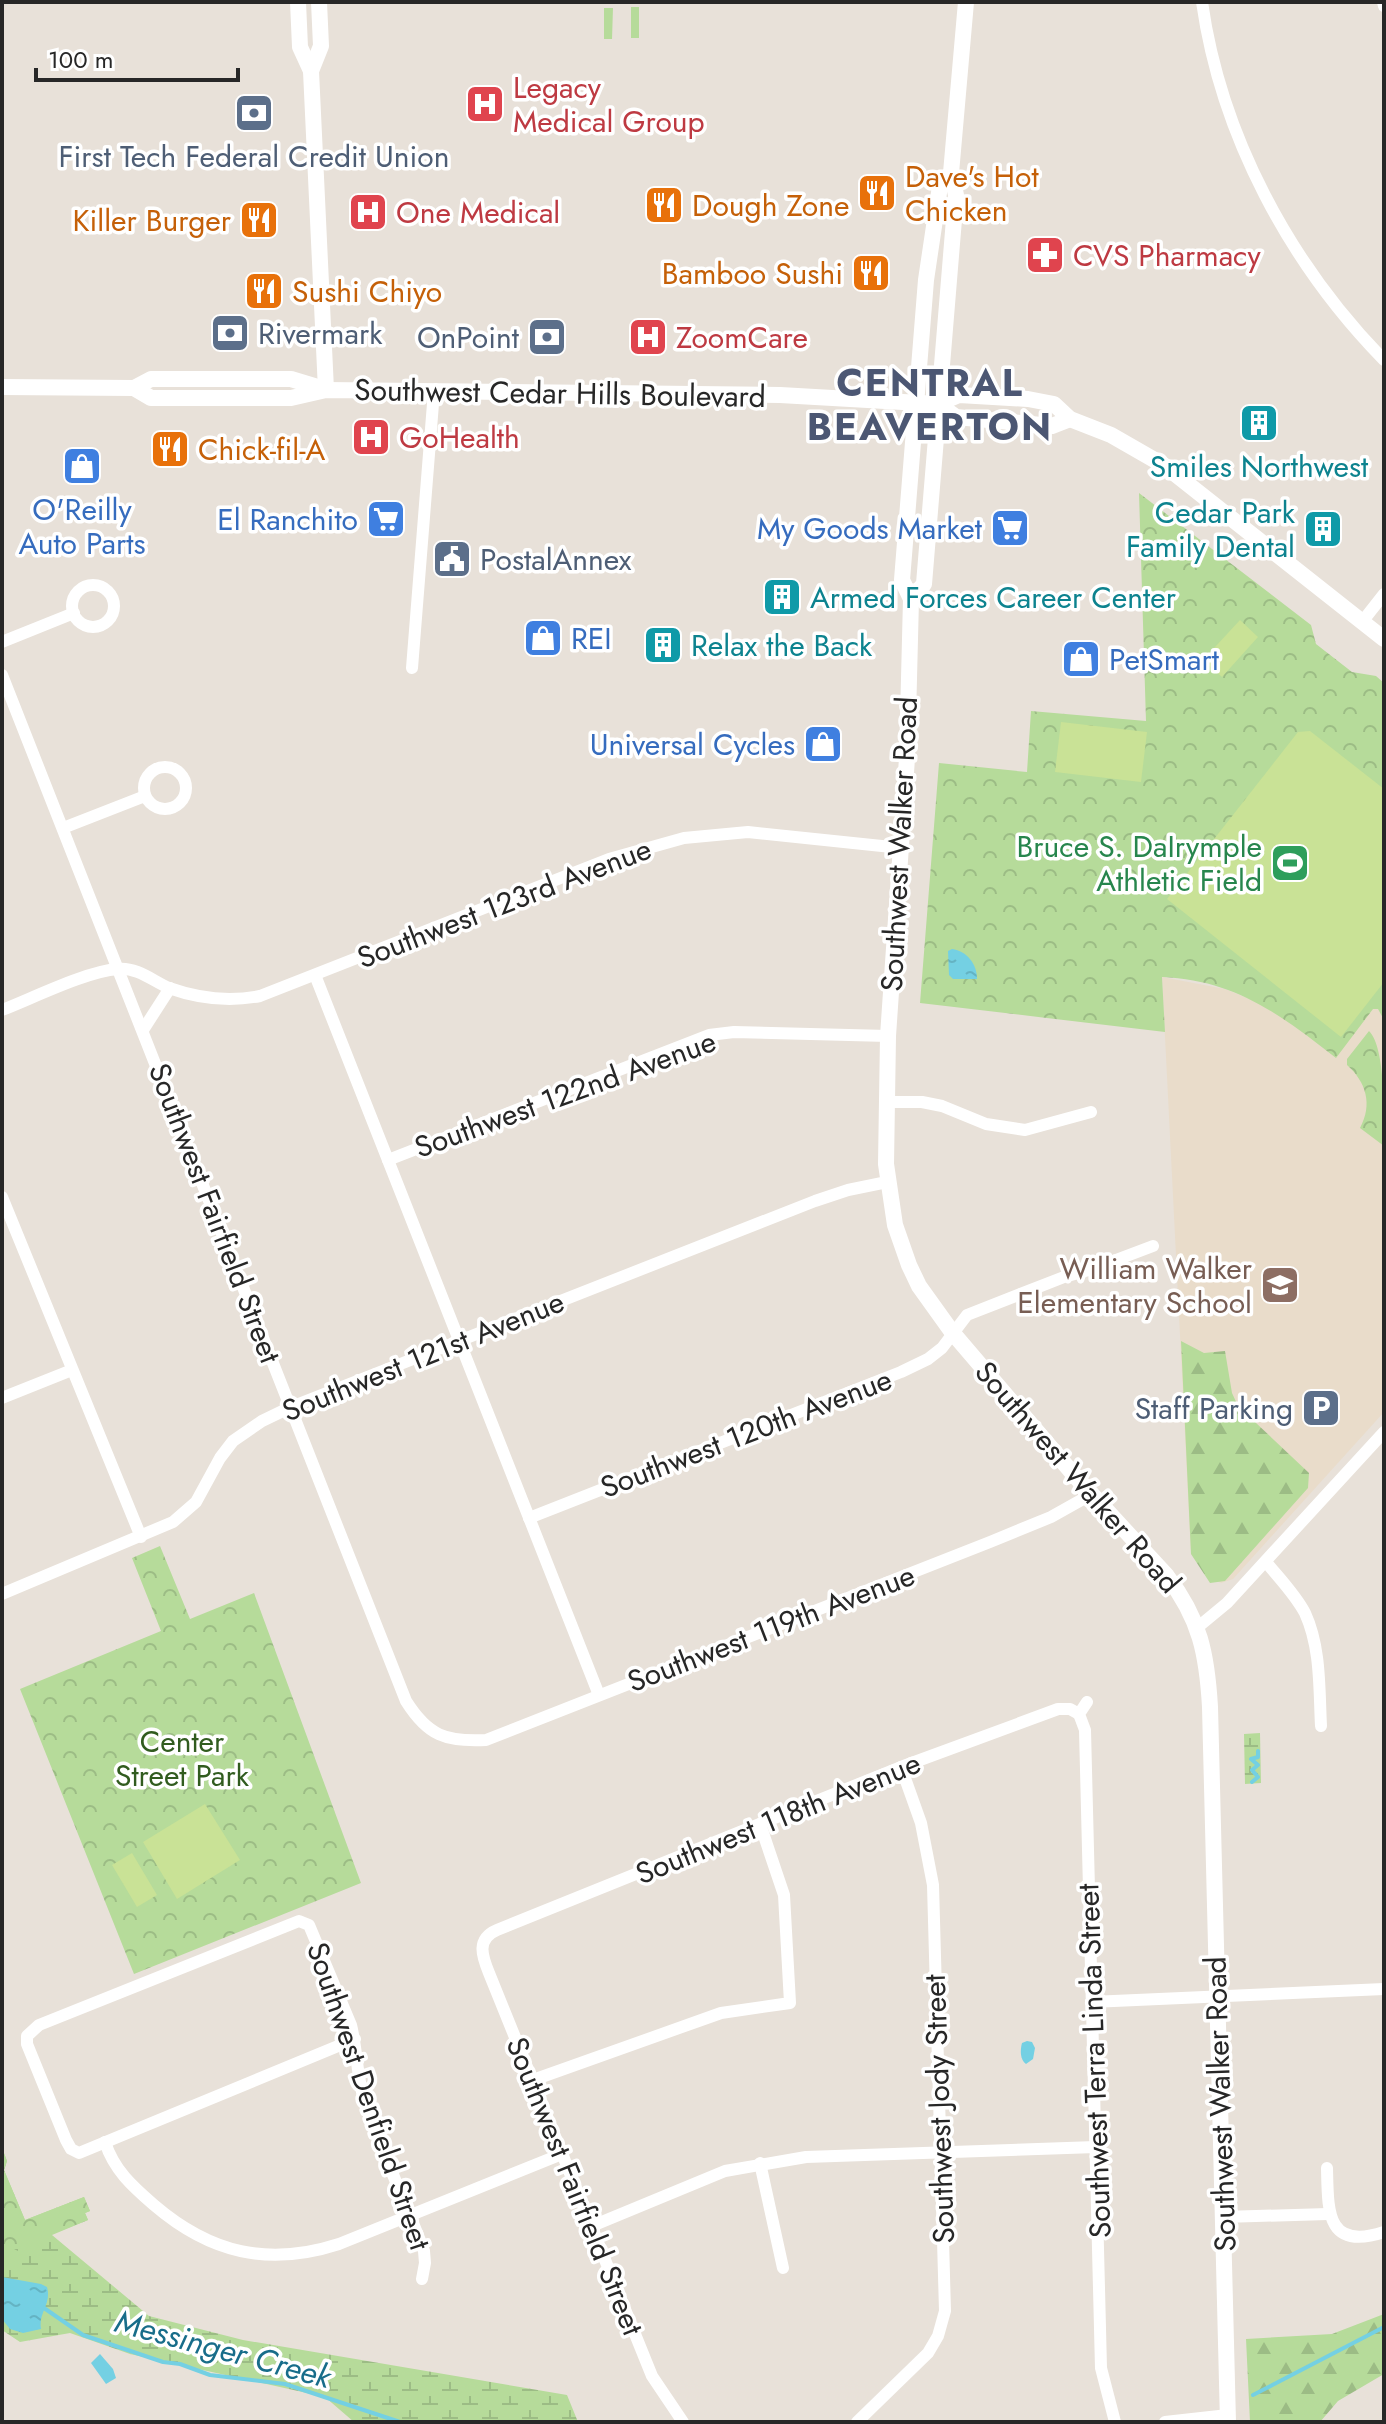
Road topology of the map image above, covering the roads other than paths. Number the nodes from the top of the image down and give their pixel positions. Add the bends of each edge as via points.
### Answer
1 (298, 2) edge
2 (319, 2) edge
3 (966, 2) edge
4 (1202, 2) edge
5 (311, 71) junction
6 (951, 173) junction
7 (1384, 360) edge
8 (2, 387) edge
9 (326, 390) junction
10 (434, 391) junction
11 (915, 403) junction
12 (938, 404) junction
13 (1070, 419) junction
14 (1384, 594) edge
15 (911, 599) junction
16 (74, 613) dead end
17 (1362, 622) junction
18 (1384, 639) edge
19 (2, 642) edge
20 (412, 668) dead end
21 (2, 675) edge
22 (145, 796) dead end
23 (63, 828) junction
24 (901, 848) junction
25 (119, 969) junction
26 (315, 975) junction
27 (170, 988) junction
28 (2, 1010) edge
29 (143, 1030) junction
30 (888, 1036) junction
31 (886, 1102) junction
32 (1091, 1112) dead end
33 (388, 1160) junction
34 (887, 1182) junction
35 (3, 1203) edge
36 (1153, 1246) dead end
37 (952, 1332) junction
38 (460, 1340) junction
39 (72, 1370) junction
40 (2, 1398) edge
41 (291, 1407) junction
42 (1384, 1432) edge
43 (1092, 1494) junction
44 (529, 1518) junction
45 (141, 1537) junction
46 (1266, 1562) junction
47 (2, 1594) edge
48 (1198, 1627) junction
49 (599, 1695) junction
50 (1087, 1702) dead end
51 (1079, 1714) junction
52 (1321, 1726) dead end
53 (444, 1737) joint
54 (901, 1767) junction
55 (760, 1824) junction
56 (482, 1944) joint
57 (1384, 1989) edge
58 (1216, 1996) junction
59 (1091, 2002) junction
60 (355, 2039) junction
61 (533, 2080) junction
62 (105, 2142) junction
63 (1096, 2147) junction
64 (940, 2152) junction
65 (562, 2154) junction
66 (760, 2163) junction
67 (1327, 2168) dead end
68 (1328, 2214) junction
69 (411, 2215) junction
70 (1223, 2217) junction
71 (592, 2226) junction
72 (1384, 2232) edge
73 (783, 2268) dead end
74 (422, 2279) dead end
75 (1228, 2419) edge
76 (683, 2422) edge
77 (857, 2422) edge
78 (1115, 2422) edge
79 (1165, 2422) edge

1 - 5 main road via 300,47
2 - 5 main road via 321,46
3 - 6 main road, Southwest Walker Road
4 - 7 street via 1221,86 1268,201 1340,312
5 - 9 main road
6 - 11 main road, Southwest Walker Road via 940,186
6 - 12 main road, Southwest Walker Road via 956,195
8 - 9 main road, Southwest Cedar Hills Boulevard via 134,388 165,399 291,398
9 - 10 main road, Southwest Cedar Hills Boulevard
10 - 11 main road, Southwest Cedar Hills Boulevard via 764,395
10 - 20 street
11 - 12 main road, Southwest Cedar Hills Boulevard
11 - 15 main road, Southwest Walker Road via 902,580
12 - 13 main road, Southwest Cedar Hills Boulevard via 956,417 1052,426
12 - 13 main road, Southwest Cedar Hills Boulevard via 959,395 1028,399 1054,404
12 - 15 main road, Southwest Walker Road via 924,584
13 - 17 main road, Southwest Cedar Hills Boulevard via 1165,466
14 - 17 street
15 - 24 main road, Southwest Walker Road
16 - 19 street
17 - 18 main road, Southwest Cedar Hills Boulevard
21 - 23 street, Southwest Fairfield Street
22 - 23 street
23 - 25 street, Southwest Fairfield Street
24 - 26 street, Southwest 123rd Avenue via 748,832 684,838 609,859
24 - 30 main road, Southwest Walker Road
25 - 27 street, Southwest 123rd Avenue
25 - 28 street
25 - 29 street, Southwest Fairfield Street
26 - 27 street, Southwest 123rd Avenue via 232,1001
26 - 33 street
27 - 29 street
29 - 41 street, Southwest Fairfield Street
30 - 31 main road, Southwest Walker Road
30 - 33 street, Southwest 122nd Avenue via 709,1035
31 - 32 street via 942,1106 1016,1130
31 - 34 main road, Southwest Walker Road
33 - 38 street
34 - 37 main road, Southwest Walker Road via 909,1265
34 - 38 street, Southwest 121st Avenue via 815,1201
35 - 39 street
36 - 37 street, Southwest 120th Avenue via 967,1315
37 - 43 main road, Southwest Walker Road
37 - 44 street, Southwest 120th Avenue via 928,1359 901,1372
38 - 41 street, Southwest 121st Avenue
38 - 44 street
39 - 40 street
39 - 45 street
41 - 45 street, Southwest 121st Avenue via 233,1441 196,1502 173,1522
41 - 53 street, Southwest Fairfield Street via 406,1701 428,1729
42 - 46 street
43 - 48 main road, Southwest Walker Road via 1167,1576
43 - 49 street, Southwest 119th Avenue via 1027,1527
44 - 49 street
45 - 47 street, Southwest 121st Avenue
46 - 48 street
46 - 52 street via 1298,1602 1311,1630
48 - 58 main road, Southwest Walker Road via 1210,1707
49 - 53 street, Southwest 119th Avenue via 486,1740
50 - 51 street
51 - 54 street, Southwest 118th Avenue via 1064,1707
51 - 59 street, Southwest Terra Linda Street via 1085,1730
54 - 55 street, Southwest 118th Avenue
54 - 64 street, Southwest Jody Street via 921,1823 933,1885
55 - 56 street, Southwest 118th Avenue via 490,1933
55 - 61 street via 784,1895 790,2003 721,2013
56 - 61 street, Southwest Fairfield Street
57 - 58 street
58 - 59 street
58 - 70 main road, Southwest Walker Road
59 - 63 street, Southwest Terra Linda Street
60 - 62 street
60 - 62 street, Southwest Denfield Street via 316,1936 299,1921 39,2025 27,2036 27,2044 71,2149 79,2153
60 - 69 street, Southwest Denfield Street via 363,2098
61 - 65 street, Southwest Fairfield Street
62 - 69 street via 130,2185 174,2220 225,2248 270,2256 311,2252
63 - 64 street
63 - 78 street, Southwest Terra Linda Street via 1101,2368
64 - 66 street
64 - 77 street, Southwest Jody Street via 945,2311 938,2336 928,2353
65 - 69 street
65 - 71 street, Southwest Fairfield Street
66 - 71 street via 725,2171
66 - 73 street
67 - 68 street
68 - 70 street
68 - 72 street via 1341,2233 1357,2237
69 - 74 street, Southwest Denfield Street via 425,2256
70 - 75 main road, Southwest Walker Road
71 - 76 street, Southwest Fairfield Street via 652,2376
75 - 79 street

